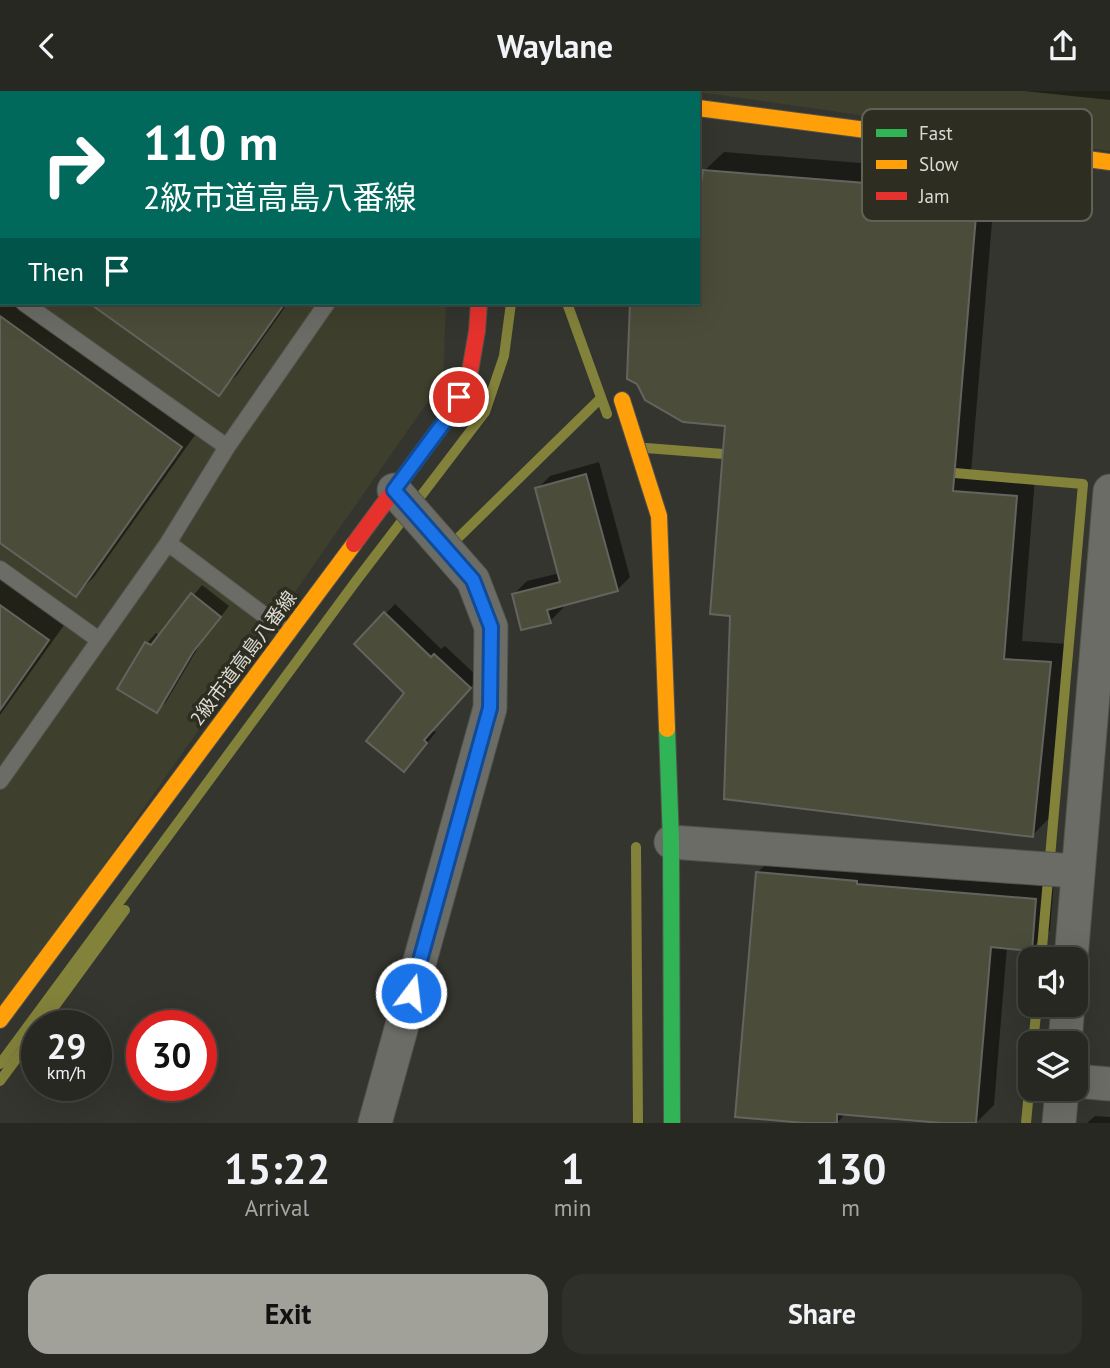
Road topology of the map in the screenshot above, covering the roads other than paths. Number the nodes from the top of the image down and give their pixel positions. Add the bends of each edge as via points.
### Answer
1 (700, 108) edge
2 (862, 129) edge
3 (1092, 160) edge
4 (1110, 162) edge
5 (27, 305) edge
6 (326, 305) edge
7 (479, 305) edge
8 (622, 400) dead end
9 (227, 447) junction
10 (394, 490) junction
11 (1110, 491) edge
12 (168, 543) junction
13 (0, 569) edge
14 (288, 633) junction
15 (99, 640) junction
16 (0, 781) edge
17 (671, 842) junction
18 (1076, 871) junction
19 (1072, 947) edge
20 (0, 1020) edge
21 (1088, 1082) edge
22 (1110, 1084) edge
23 (1061, 1101) edge
24 (374, 1123) edge
25 (672, 1123) edge
26 (1059, 1123) edge

1 - 2 street
3 - 4 street
5 - 9 lane
6 - 9 lane
7 - 10 street, 2級市道高島八番線 via 469,377 448,417
8 - 17 street via 659,516
9 - 12 lane
10 - 14 street, 2級市道高島八番線
10 - 24 street via 473,580 491,627 490,708
11 - 18 street
12 - 14 lane
12 - 15 lane
13 - 15 lane
14 - 20 street, 2級市道高島八番線
15 - 16 lane
17 - 18 street
17 - 25 street
18 - 19 street
21 - 22 street
23 - 26 street

